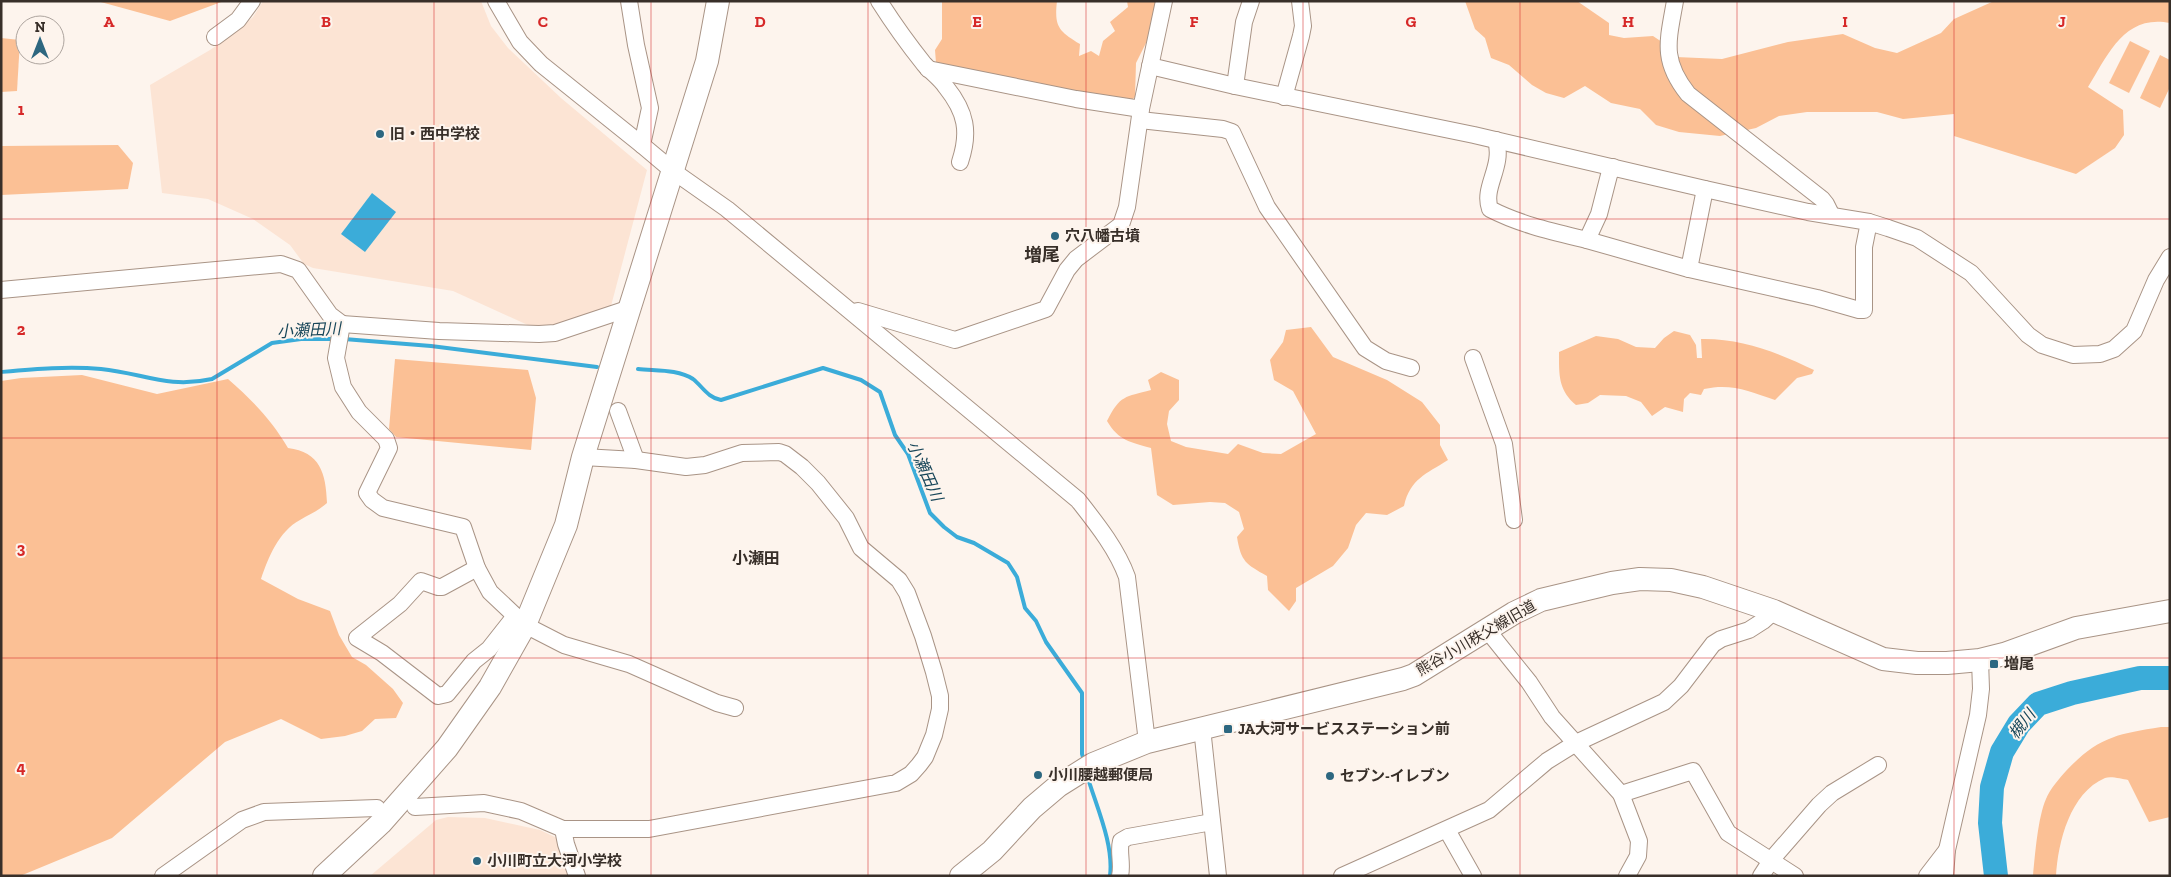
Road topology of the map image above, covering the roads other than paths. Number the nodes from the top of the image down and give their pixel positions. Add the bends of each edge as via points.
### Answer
1 (252, 1) edge
2 (496, 1) edge
3 (630, 1) edge
4 (718, 1) edge
5 (879, 1) edge
6 (1164, 1) edge
7 (1251, 1) edge
8 (1300, 1) edge
9 (1676, 1) edge
10 (215, 37) dead end
11 (1150, 66) junction
12 (928, 69) junction
13 (1235, 86) junction
14 (1284, 96) junction
15 (1141, 115) junction
16 (1496, 140) junction
17 (642, 145) junction
18 (960, 162) dead end
19 (1613, 167) junction
20 (673, 171) junction
21 (1704, 189) junction
22 (1832, 216) junction
23 (1869, 222) junction
24 (1587, 240) junction
25 (2170, 257) edge
26 (1689, 269) junction
27 (1, 290) edge
28 (630, 308) junction
29 (851, 313) junction
30 (342, 324) junction
31 (1473, 358) dead end
32 (1411, 368) dead end
33 (618, 411) dead end
34 (583, 457) junction
35 (636, 460) junction
36 (1514, 520) dead end
37 (477, 568) junction
38 (2170, 610) edge
39 (1774, 611) junction
40 (520, 621) junction
41 (1488, 631) junction
42 (1980, 660) junction
43 (735, 708) dead end
44 (1202, 728) junction
45 (1147, 742) junction
46 (1576, 743) junction
47 (1878, 764) dead end
48 (1621, 794) junction
49 (415, 807) dead end
50 (377, 808) dead end
51 (1212, 822) junction
52 (563, 829) junction
53 (1447, 830) junction
54 (1948, 850) junction
55 (1772, 859) junction
56 (162, 876) edge
57 (324, 876) edge
58 (576, 876) edge
59 (961, 876) edge
60 (1120, 876) edge
61 (1218, 876) edge
62 (1342, 876) edge
63 (1473, 876) edge
64 (1627, 876) edge
65 (1761, 876) edge
66 (1795, 876) edge
67 (1927, 876) edge
68 (1945, 876) edge

1 - 10 street via 238,20
2 - 17 street via 520,42 541,64
3 - 17 street via 650,108
4 - 20 street via 707,61
5 - 12 street
6 - 11 street
7 - 13 street via 1244,22
8 - 14 street via 1301,36
9 - 22 street via 1668,41 1669,62 1680,83 1688,94 1822,199
11 - 13 street
11 - 15 street
12 - 15 street
12 - 18 street via 946,86 963,113 966,133
13 - 14 street
14 - 16 street
15 - 29 street via 1127,206 1121,225 1076,259 1046,309 956,340 858,311
15 - 32 street via 1232,132 1267,207 1365,348 1386,361
16 - 19 street
16 - 24 street via 1499,156 1488,194 1490,209 1539,229
17 - 20 street
19 - 21 street
19 - 24 street via 1599,214
20 - 28 street
20 - 29 street via 728,209
21 - 22 street
21 - 26 street
22 - 23 street
23 - 25 street via 1917,238 1971,273 2028,335 2042,345 2073,355 2100,354 2114,349 2134,331 2156,280
23 - 26 street via 1864,247 1864,310
24 - 26 street
27 - 30 street via 281,264 298,270 330,314
28 - 30 street via 555,333 539,334
28 - 34 street
29 - 45 street via 1078,500 1097,524 1127,578
30 - 37 street via 336,358 343,387 359,412 386,439 390,448 367,493 383,508 463,527
31 - 36 street via 1504,444
33 - 35 street
34 - 35 street
34 - 40 street via 566,525
35 - 52 street via 686,467 764,451 785,454 802,467 846,518 862,548 899,580 907,593 934,672 940,709 925,758 911,774 896,783 649,829
37 - 40 street via 490,592
37 - 40 street via 438,587 421,581 400,604 357,638 438,696 447,694 474,661
38 - 42 street, 熊谷小川秩父線旧道 via 2076,628
39 - 41 street, 熊谷小川秩父線旧道 via 1681,582 1640,579 1550,597
39 - 42 street, 熊谷小川秩父線旧道 via 1896,662
39 - 46 street via 1749,630 1713,644 1681,686 1664,702
40 - 43 street via 564,645 629,664
40 - 57 street via 490,688 447,748 381,823
41 - 44 street, 熊谷小川秩父線旧道 via 1403,679
41 - 46 street via 1552,717
42 - 54 street via 1978,715
44 - 45 street, 熊谷小川秩父線旧道
44 - 51 street
45 - 59 street, 熊谷小川秩父線旧道 via 1093,764 1058,786 1032,808 992,851
46 - 48 street
46 - 53 street via 1547,761 1489,810
47 - 55 street via 1832,793
48 - 55 street via 1693,771 1728,833
48 - 64 street via 1639,841 1638,856
49 - 52 street via 484,804 521,811
50 - 56 street via 264,812 242,820
51 - 60 street via 1121,841
51 - 61 street
52 - 58 street
53 - 62 street
53 - 63 street
54 - 67 street
54 - 68 street
55 - 65 street
55 - 66 street

